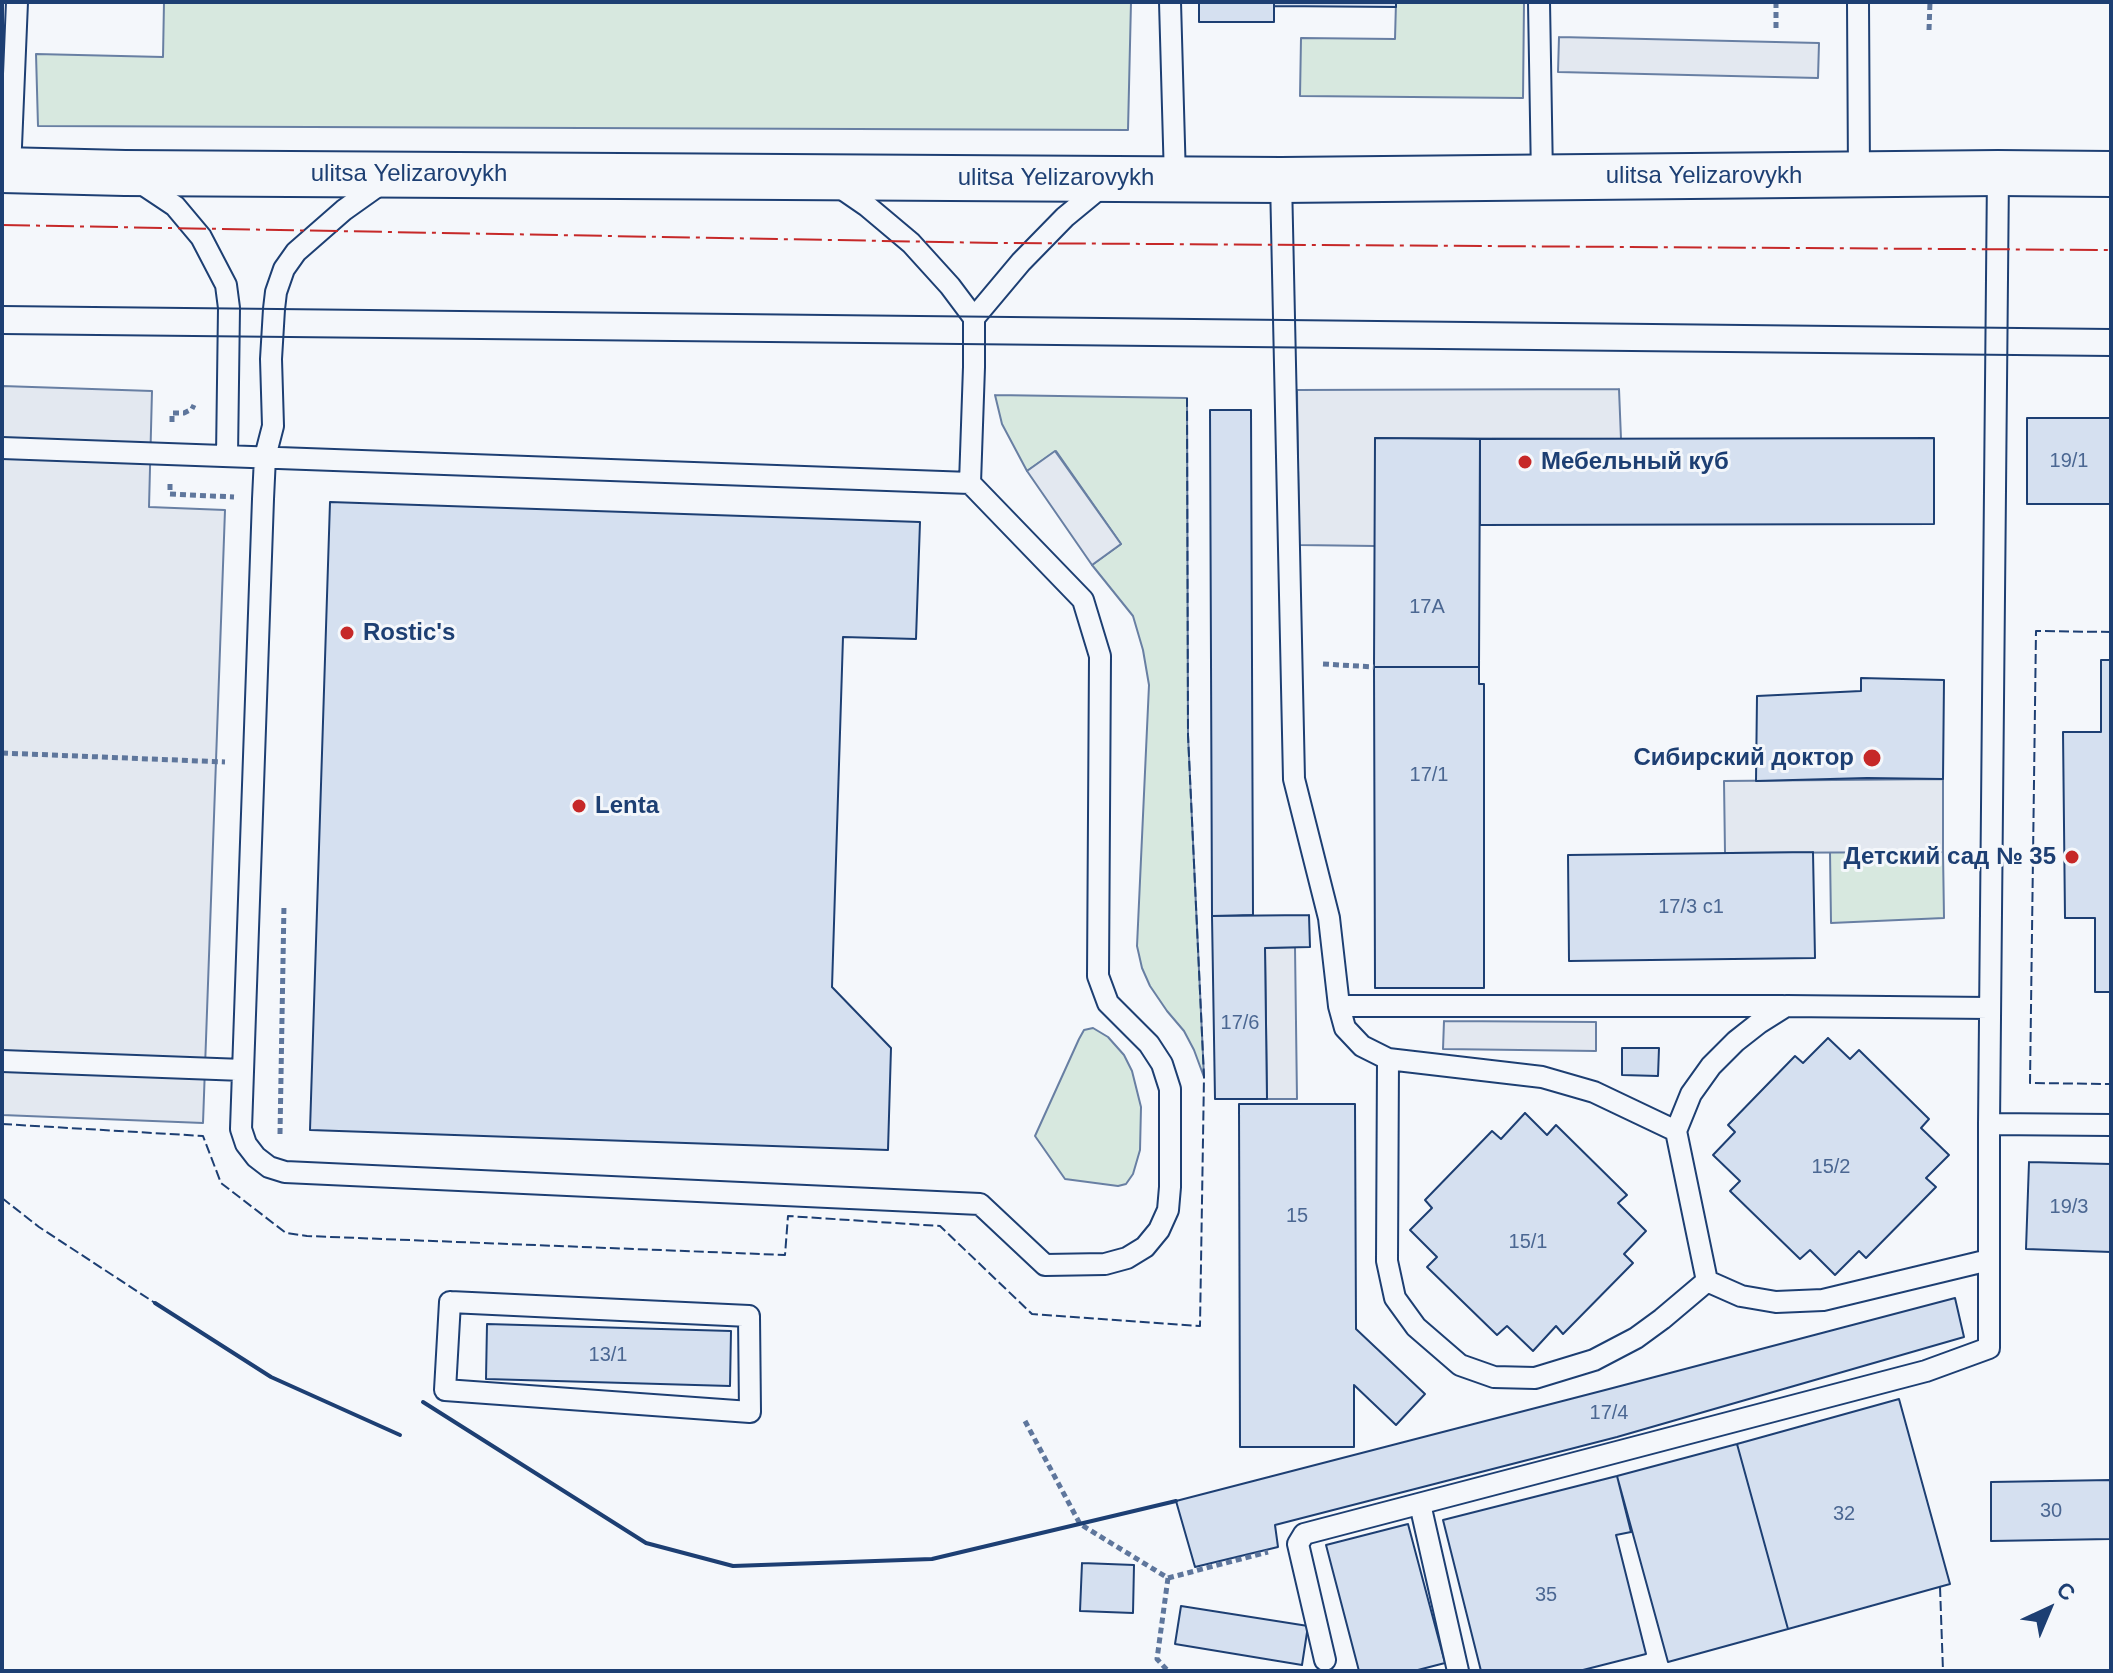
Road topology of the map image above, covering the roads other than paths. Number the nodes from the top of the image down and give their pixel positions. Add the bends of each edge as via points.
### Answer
1 (17, 2) edge
2 (1170, 2) edge
3 (1539, 2) edge
4 (1858, 2) edge
5 (6, 170) edge
6 (125, 173) junction
7 (395, 173) junction
8 (1998, 173) junction
9 (2111, 174) edge
10 (1859, 175) junction
11 (825, 177) junction
12 (1542, 177) junction
13 (1112, 178) junction
14 (1175, 179) junction
15 (1281, 180) junction
16 (974, 318) junction
17 (2, 448) edge
18 (227, 456) junction
19 (265, 457) junction
20 (970, 483) junction
21 (1339, 1006) junction
22 (1786, 1006) junction
23 (1989, 1008) junction
24 (1388, 1059) junction
25 (2, 1061) edge
26 (243, 1070) junction
27 (1989, 1124) junction
28 (2111, 1125) edge
29 (1676, 1131) junction
30 (1989, 1260) junction
31 (1707, 1281) junction
32 (445, 1390) joint
33 (1420, 1504) junction
34 (1325, 1660) dead end
35 (1458, 1671) edge

1 - 5 lane
2 - 14 lane
3 - 12 lane
4 - 10 lane
5 - 6 main road, ulitsa Yelizarovykh
6 - 7 main road, ulitsa Yelizarovykh
6 - 18 lane via 175,206 201,237 226,285
7 - 11 main road, ulitsa Yelizarovykh
7 - 19 lane via 344,210 284,269 274,309 273,426
8 - 9 main road, ulitsa Yelizarovykh
8 - 10 main road, ulitsa Yelizarovykh
8 - 23 lane
10 - 12 main road, ulitsa Yelizarovykh
11 - 13 main road, ulitsa Yelizarovykh
11 - 16 lane via 911,243
12 - 15 main road, ulitsa Yelizarovykh
13 - 14 main road, ulitsa Yelizarovykh
13 - 16 lane via 1065,217
14 - 15 main road, ulitsa Yelizarovykh
15 - 21 lane via 1294,779 1329,918
16 - 20 lane
17 - 18 lane
18 - 19 lane
19 - 20 lane
19 - 26 lane
20 - 26 lane via 1083,600 1100,656 1098,976 1108,1003 1162,1064 1170,1089 1168,1210 1145,1247 1105,1264 1045,1265 980,1204 285,1172 269,1167 246,1144 241,1129
21 - 22 lane
21 - 24 lane via 1345,1028 1362,1046
22 - 23 lane
22 - 29 lane via 1711,1066 1691,1094
23 - 27 lane
24 - 29 lane via 1542,1077 1594,1092
24 - 31 lane via 1389,1273 1395,1298 1416,1327 1460,1365 1494,1377 1535,1378 1594,1360 1636,1338
25 - 26 lane
27 - 28 lane
27 - 30 lane
29 - 31 lane
30 - 31 lane via 1823,1300 1776,1302 1741,1296
30 - 33 lane via 1989,1348 1926,1371
32 - 32 lane via 750,1412 749,1316 450,1302
33 - 34 lane via 1304,1534 1298,1544
33 - 35 lane

